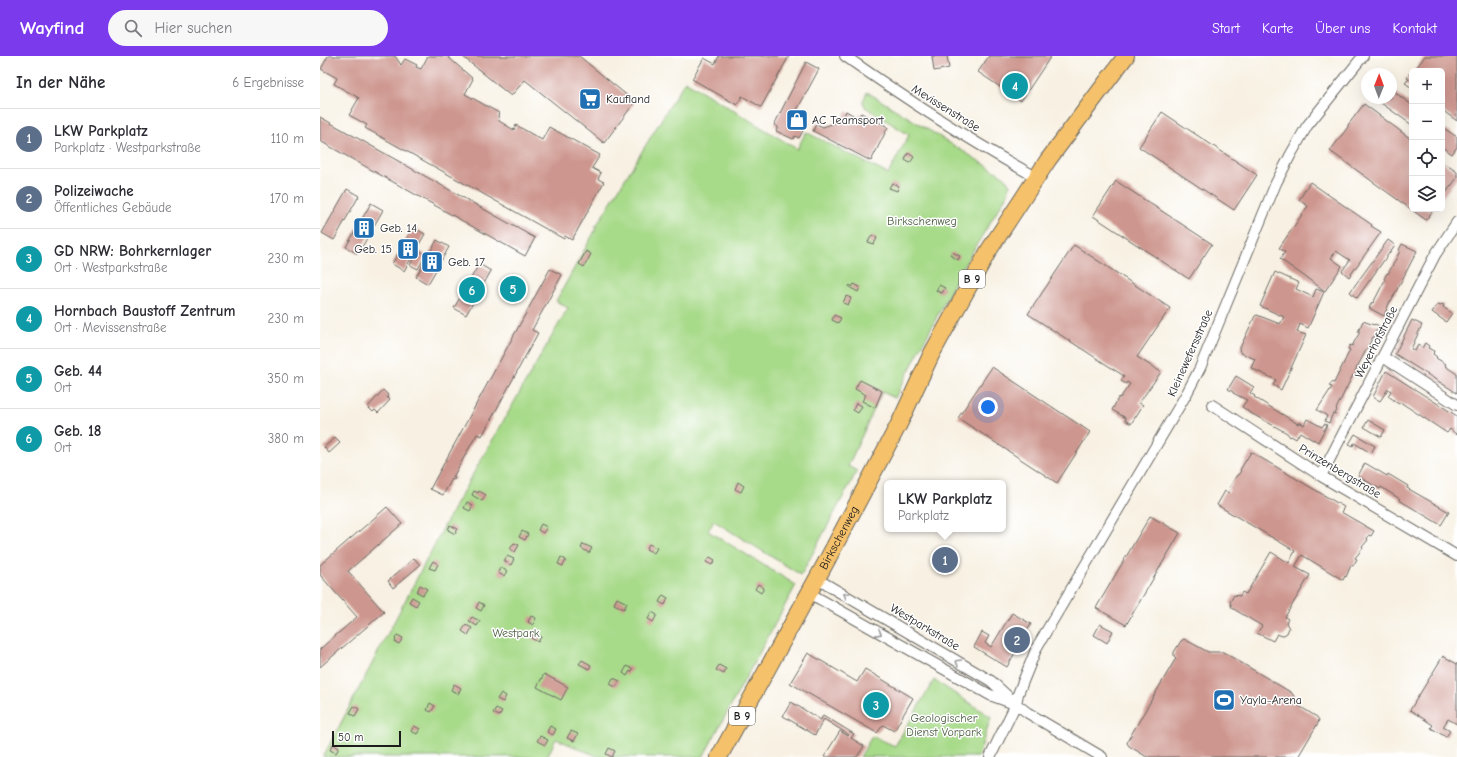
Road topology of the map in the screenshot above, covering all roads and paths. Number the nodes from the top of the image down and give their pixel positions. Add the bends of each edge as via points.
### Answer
1 (845, 56) edge
2 (1126, 56) edge
3 (1364, 56) edge
4 (1036, 177) junction
5 (1457, 222) edge
6 (1382, 357) junction
7 (1212, 405) dead end
8 (1457, 405) edge
9 (1320, 476) junction
10 (1457, 556) edge
11 (817, 579) junction
12 (809, 593) junction
13 (1016, 704) junction
14 (719, 757) edge
15 (990, 757) edge
16 (1102, 757) edge

1 - 4 street, Mevissenstraße via 907,99
2 - 4 main road, Birkschenweg / B 9
3 - 13 street, Kleinewefersstraße via 1307,126 1290,154 1200,368 1038,647
4 - 11 main road, Birkschenweg / B 9 via 970,282
5 - 6 street, Weyerhofstraße via 1437,252
6 - 8 street
6 - 9 street, Weyerhofstraße
7 - 9 street, Prinzenbergstraße
9 - 10 street, Prinzenbergstraße
11 - 12 main road, Birkschenweg / B 9
13 -> 11 street, Westparkstraße via 991,681
12 -> 13 street, Westparkstraße via 990,695
12 - 14 main road, Birkschenweg / B 9
13 - 15 street, Kleinewefersstraße
13 - 16 street, Westparkstraße

